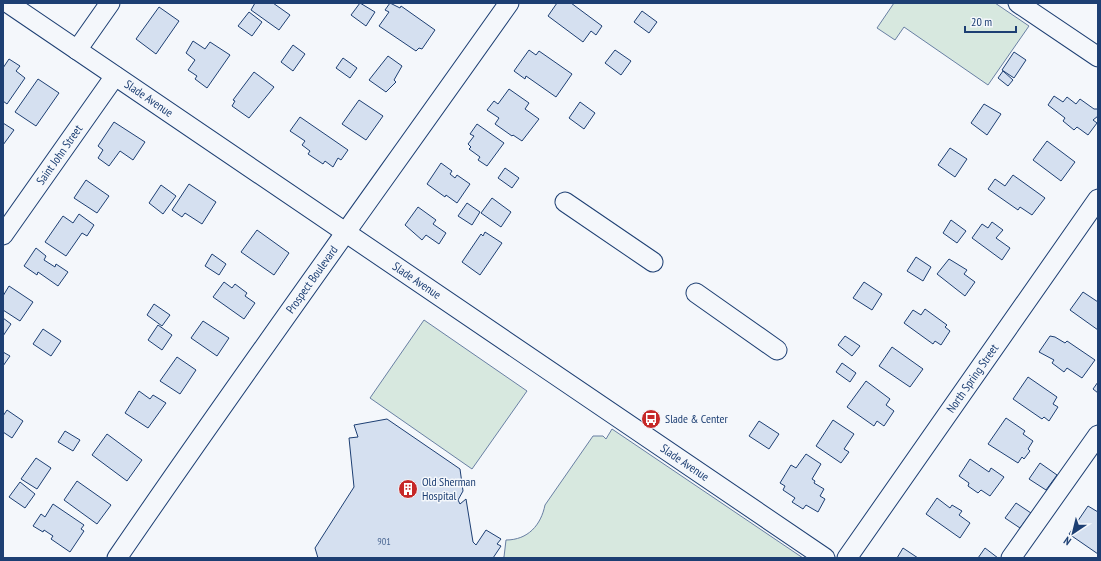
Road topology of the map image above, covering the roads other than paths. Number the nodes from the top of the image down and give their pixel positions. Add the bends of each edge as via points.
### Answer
1 (8, 3) edge
2 (110, 3) edge
3 (509, 3) edge
4 (1018, 3) edge
5 (77, 50) junction
6 (1098, 57) edge
7 (115, 76) junction
8 (1098, 199) edge
9 (565, 202) dead end
10 (347, 232) junction
11 (3, 235) edge
12 (652, 262) dead end
13 (696, 293) dead end
14 (777, 350) dead end
15 (1098, 435) edge
16 (117, 558) edge
17 (825, 558) edge
18 (847, 558) edge
19 (1012, 558) edge

1 - 5 street, Slade Avenue
2 - 5 street
3 - 10 street, Prospect Boulevard
4 - 6 street
5 - 7 street, Slade Avenue
7 - 10 street, Slade Avenue
7 - 11 street, Saint John Street
8 - 18 street, North Spring Street
9 - 12 street
10 - 16 street, Prospect Boulevard via 200,436
10 - 17 street, Slade Avenue
13 - 14 street
15 - 19 street

